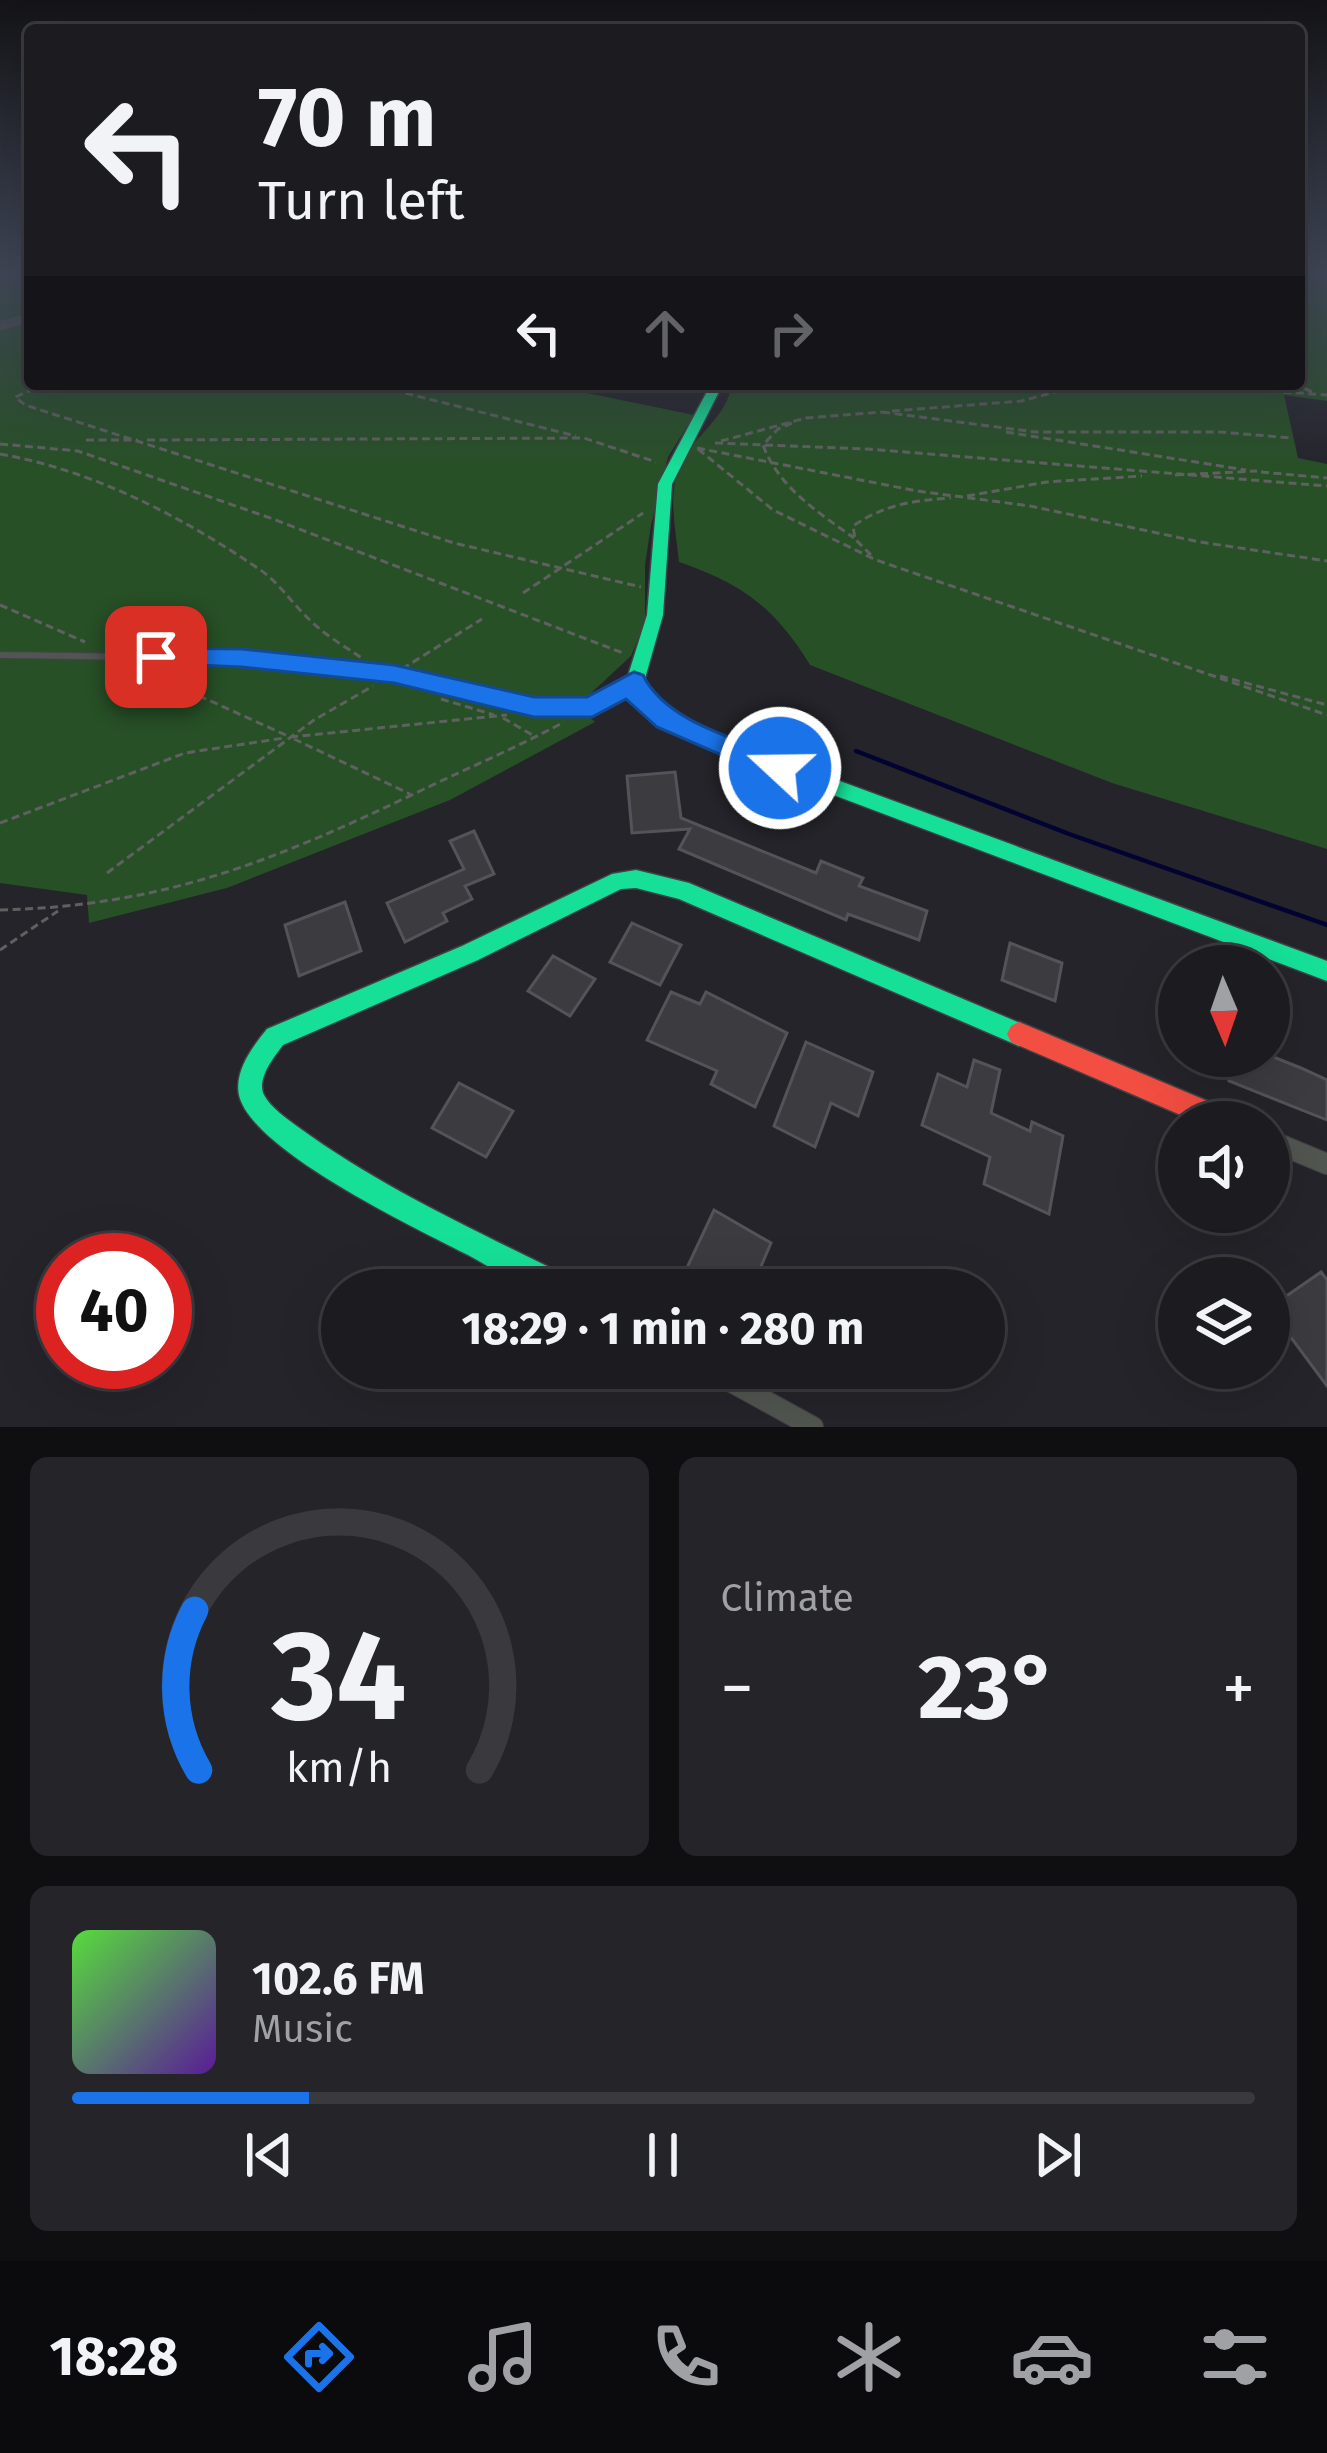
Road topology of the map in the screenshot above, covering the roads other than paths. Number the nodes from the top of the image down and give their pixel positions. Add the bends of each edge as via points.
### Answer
1 (714, 390) edge
2 (0, 655) edge
3 (634, 681) junction
4 (592, 707) joint
5 (1327, 971) edge
6 (1178, 1101) edge
7 (1290, 1149) edge
8 (1327, 1165) edge
9 (527, 1269) edge
10 (744, 1389) edge
11 (812, 1427) edge

1 - 3 street via 690,446 670,467 651,636
2 - 4 lane via 242,658 394,674 534,707
3 - 4 street
3 - 5 street via 649,708 697,735
6 - 9 street via 682,890 636,878 601,886 274,1037 252,1078 254,1102 273,1123
7 - 8 street
10 - 11 street

